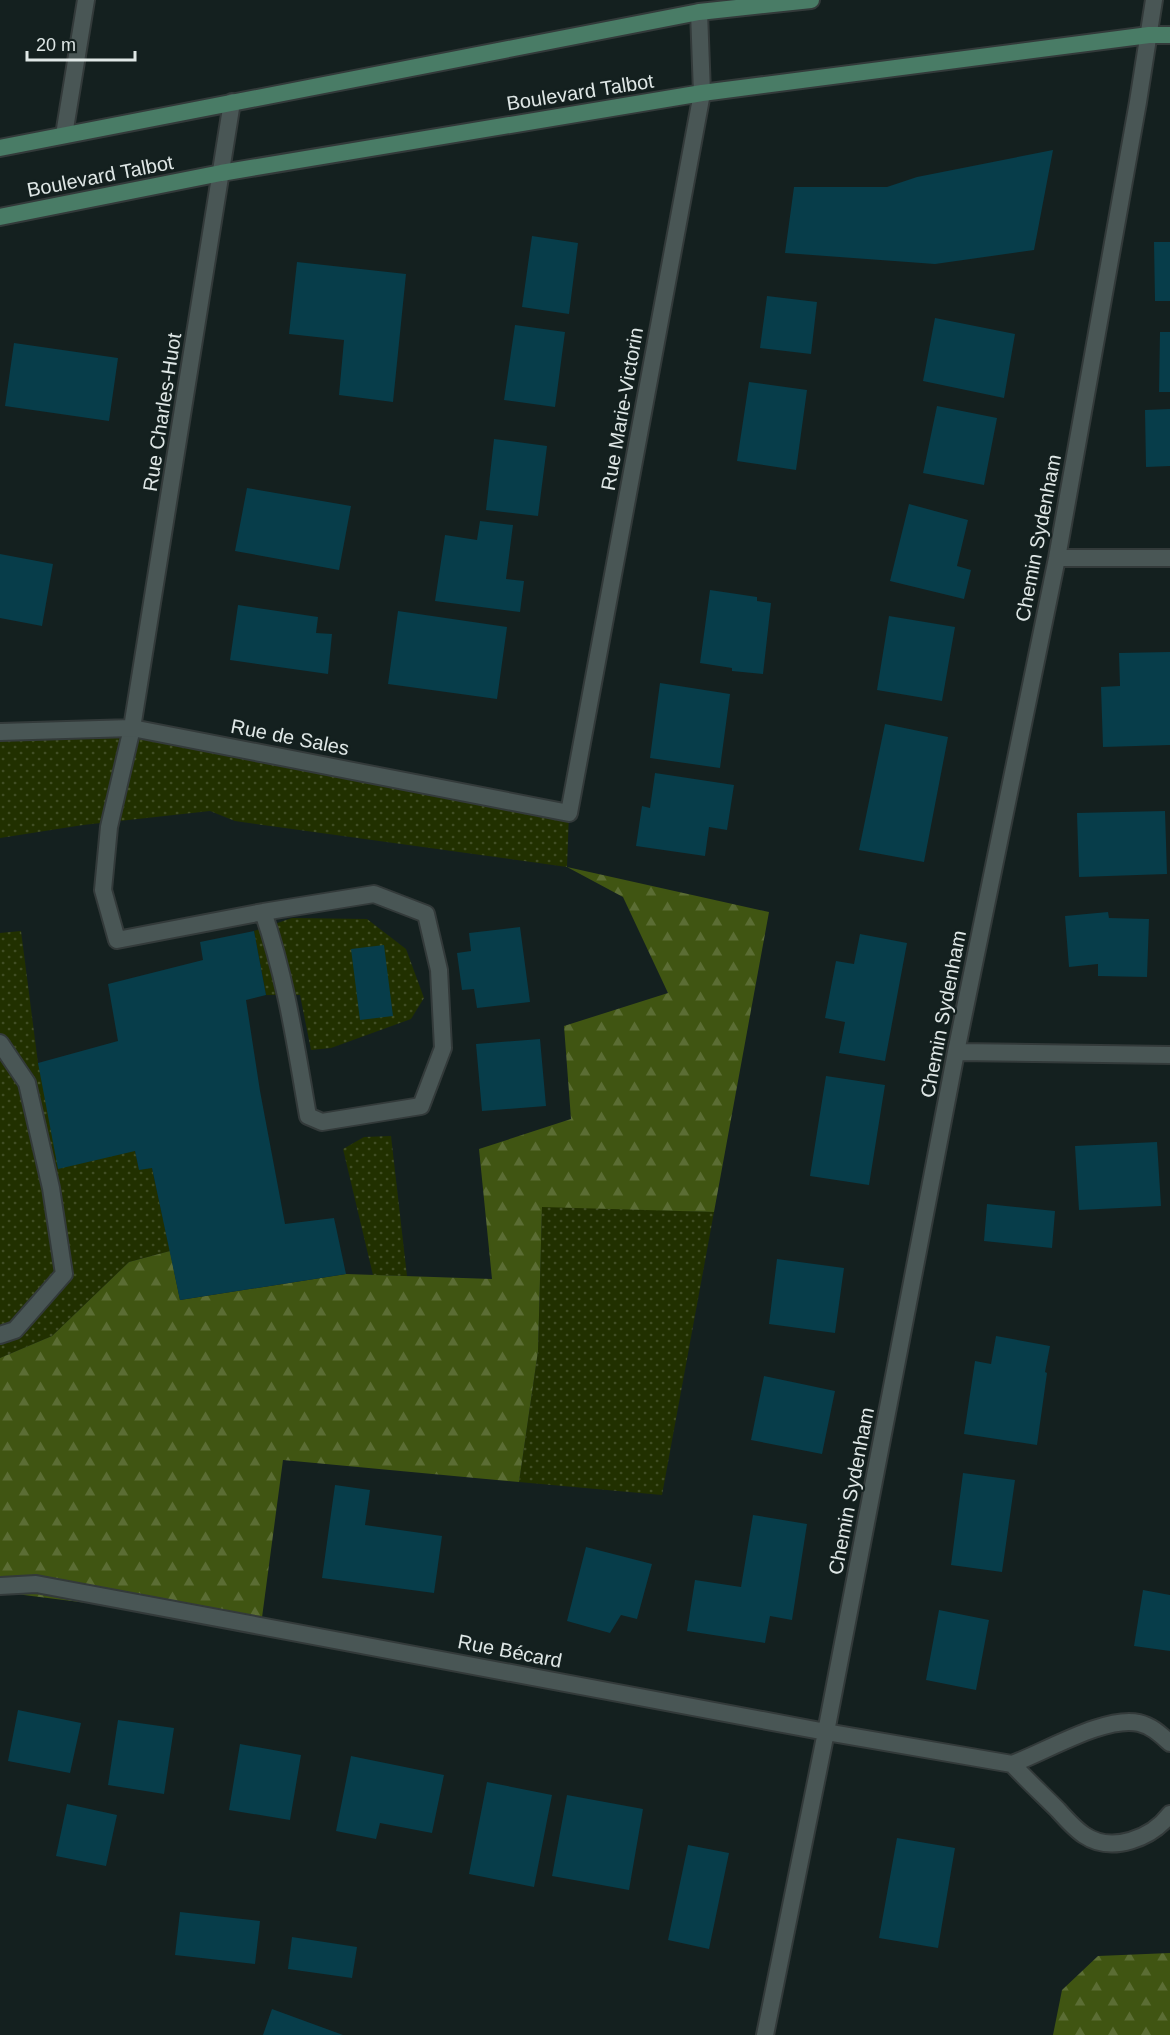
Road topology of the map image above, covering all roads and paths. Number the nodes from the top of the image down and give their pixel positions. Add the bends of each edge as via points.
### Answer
1 (86, 0) edge
2 (811, 0) edge
3 (1154, 0) edge
4 (699, 12) junction
5 (1149, 35) junction
6 (1170, 35) edge
7 (702, 93) junction
8 (232, 102) junction
9 (64, 135) junction
10 (0, 147) edge
11 (221, 173) junction
12 (0, 217) edge
13 (1057, 558) junction
14 (1170, 558) edge
15 (132, 728) junction
16 (0, 732) edge
17 (569, 813) joint
18 (263, 912) junction
19 (0, 1043) edge
20 (956, 1052) junction
21 (1170, 1055) edge
22 (0, 1335) edge
23 (0, 1586) edge
24 (826, 1732) junction
25 (1170, 1743) edge
26 (1012, 1764) junction
27 (1170, 1814) edge
28 (765, 2035) edge

1 - 9 street
2 - 4 main road
3 - 5 street, Chemin Sydenham
4 - 7 street, Rue Marie-Victorin
4 - 8 main road
5 - 6 main road, Boulevard Talbot
5 - 7 main road, Boulevard Talbot
5 - 13 street, Chemin Sydenham
7 - 11 main road, Boulevard Talbot
7 - 17 street, Rue Marie-Victorin
8 - 9 main road
8 - 11 street, Rue Charles-Huot
9 - 10 main road
11 - 12 main road, Boulevard Talbot
11 - 15 street, Rue Charles-Huot
13 - 14 street
13 - 20 street, Chemin Sydenham
15 - 16 street, Rue de Sales
15 - 17 street, Rue de Sales
15 - 18 street, Rue Charles-Huot via 109,827 103,890 117,940
18 - 18 street via 374,894 426,914 439,970 443,1048 421,1107 322,1122 308,1116 292,1024
19 - 22 street via 27,1083 51,1188 64,1274 15,1330
20 - 21 street
20 - 24 street, Chemin Sydenham
23 - 24 street, Rue Bécard via 36,1584
24 - 26 street, Rue Bécard
24 - 28 street, Chemin Sydenham
25 - 26 street via 1158,1731 1127,1721 1098,1728
26 - 27 street via 1085,1836 1099,1842 1148,1835

